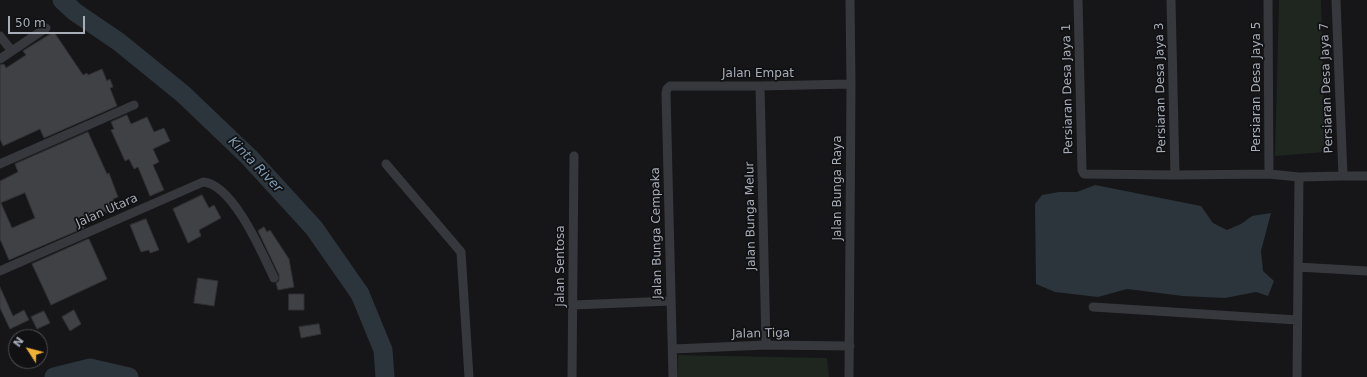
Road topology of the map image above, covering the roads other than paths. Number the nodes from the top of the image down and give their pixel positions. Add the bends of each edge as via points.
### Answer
1 (850, 0) edge
2 (1078, 0) edge
3 (1172, 0) edge
4 (1268, 0) edge
5 (1336, 0) edge
6 (46, 28) dead end
7 (0, 36) edge
8 (12, 51) junction
9 (0, 60) edge
10 (851, 84) junction
11 (760, 86) junction
12 (667, 89) joint
13 (134, 105) dead end
14 (574, 156) dead end
15 (0, 164) edge
16 (386, 164) dead end
17 (1269, 174) junction
18 (1175, 175) junction
19 (1343, 176) junction
20 (1367, 176) edge
21 (1298, 177) junction
22 (1298, 268) junction
23 (0, 271) edge
24 (1367, 271) edge
25 (274, 278) dead end
26 (671, 301) junction
27 (573, 305) junction
28 (1093, 307) dead end
29 (1297, 320) junction
30 (766, 345) junction
31 (850, 346) junction
32 (673, 349) junction
33 (469, 377) edge
34 (572, 377) edge
35 (673, 377) edge
36 (849, 377) edge
37 (1298, 377) edge

1 - 10 street, Jalan Bunga Raya
2 - 18 street, Persiaran Desa Jaya 1 via 1084,174
3 - 18 street, Persiaran Desa Jaya 3
4 - 17 street, Persiaran Desa Jaya 5
5 - 19 street, Persiaran Desa Jaya 7
6 - 8 street
7 - 8 street
8 - 9 street
10 - 11 street, Jalan Empat
10 - 31 street, Jalan Bunga Raya
11 - 12 street, Jalan Empat via 670,86
11 - 30 street, Jalan Bunga Melur
12 - 26 street, Jalan Bunga Cempaka
13 - 15 street
14 - 27 street, Jalan Sentosa
16 - 33 street via 461,252
17 - 18 street
17 - 21 street
19 - 20 street
19 - 21 street
21 - 22 street
22 - 24 street
22 - 29 street
23 - 25 street, Jalan Utara via 203,182 212,184 238,210
26 - 27 street
26 - 32 street, Jalan Bunga Cempaka
27 - 34 street, Jalan Sentosa
28 - 29 street
29 - 37 street
30 - 31 street, Jalan Tiga
30 - 32 street, Jalan Tiga
31 - 36 street, Jalan Bunga Raya
32 - 35 street, Jalan Bunga Cempaka

